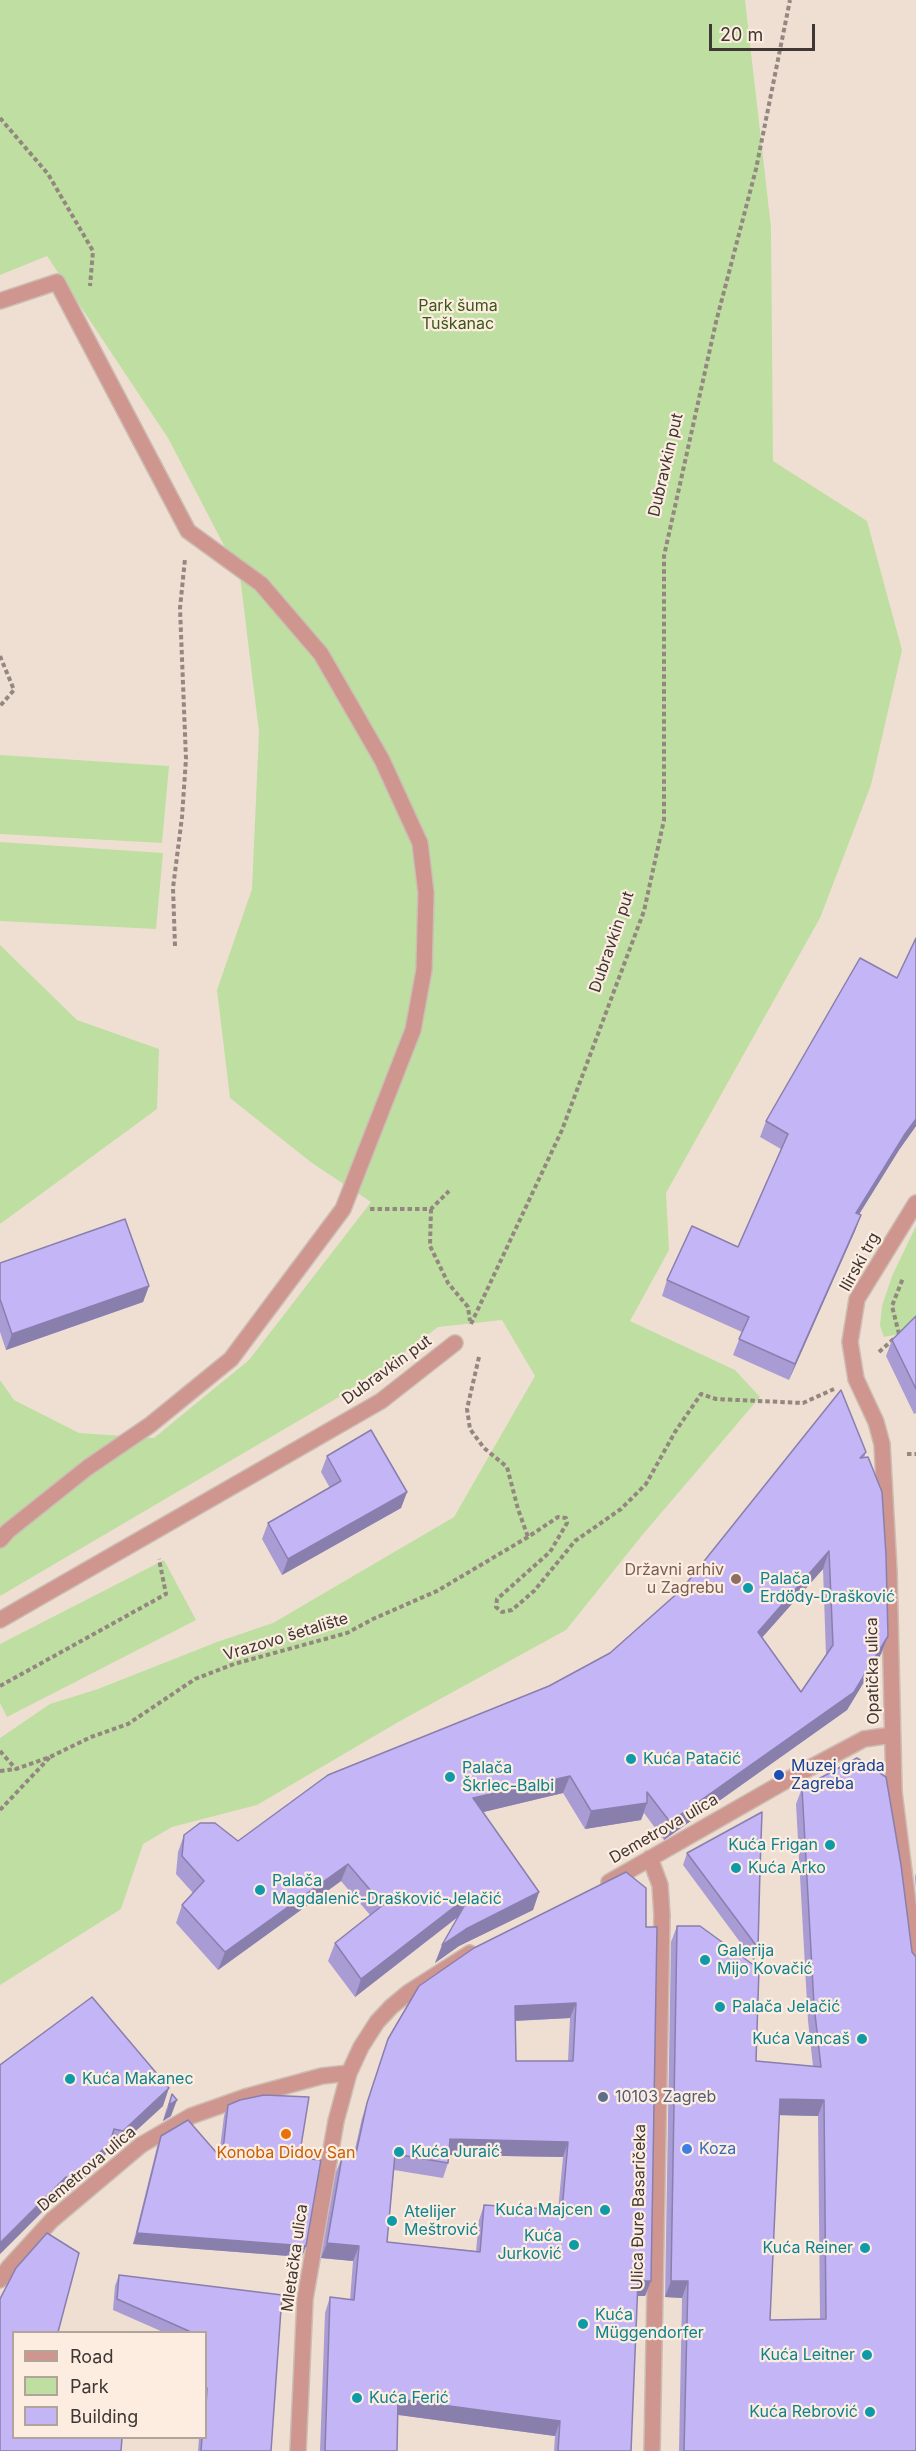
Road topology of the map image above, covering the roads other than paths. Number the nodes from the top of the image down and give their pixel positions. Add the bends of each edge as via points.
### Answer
1 (0, 301) edge
2 (916, 1203) edge
3 (455, 1343) dead end
4 (856, 1379) joint
5 (0, 1540) edge
6 (0, 1620) edge
7 (892, 1735) junction
8 (650, 1858) junction
9 (598, 1887) edge
10 (485, 1945) edge
11 (916, 1967) edge
12 (349, 2073) junction
13 (0, 2280) edge
14 (298, 2451) edge
15 (652, 2451) edge

1 - 5 street via 57,282 188,531 261,584 321,654 382,760 420,843 426,893 424,970 413,1030 343,1209 231,1359 150,1425 87,1468
2 - 4 street, Ilirski trg via 857,1299 849,1342
3 - 6 street, Dubravkin put via 381,1401
4 - 7 street, Opatička ulica via 882,1444
7 - 8 street, Demetrova ulica via 864,1739
7 - 11 street, Opatička ulica via 894,1792
8 - 9 street, Demetrova ulica
8 - 15 street, Ulica Đure Basaričeka via 660,1886 663,1915
10 - 12 street via 391,2007 361,2047
12 - 13 street, Demetrova ulica via 322,2076 245,2097 191,2116 141,2145 52,2220
12 - 14 street, Mletačka ulica via 336,2121 305,2299

